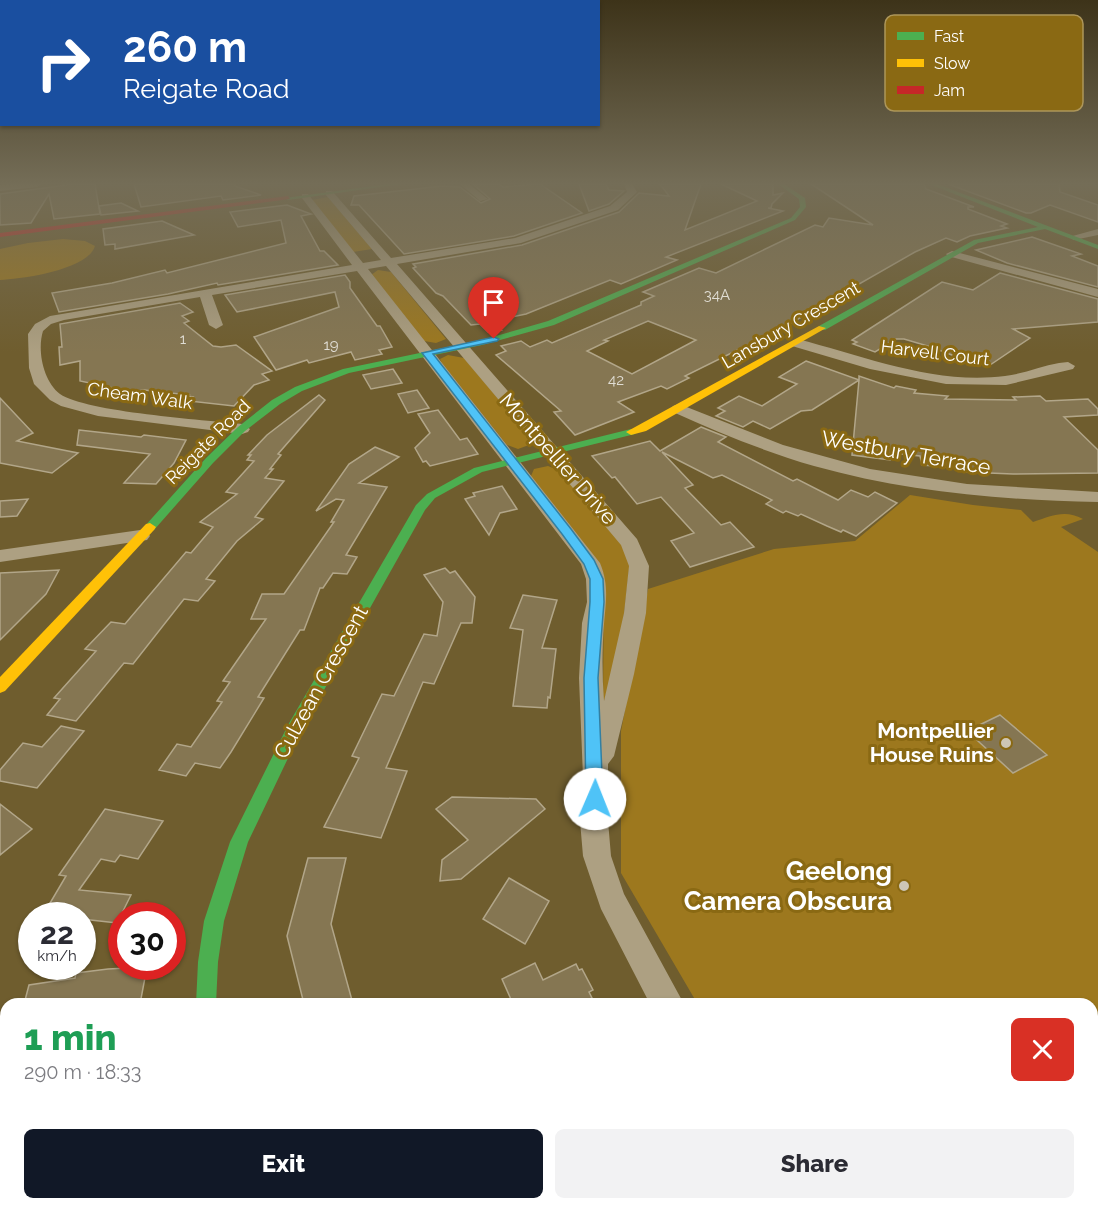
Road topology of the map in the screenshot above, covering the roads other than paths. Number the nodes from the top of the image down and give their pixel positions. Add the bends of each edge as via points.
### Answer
1 (340, 240) edge
2 (370, 240) edge
3 (522, 240) edge
4 (743, 240) edge
5 (979, 240) edge
6 (1082, 240) edge
7 (1098, 247) edge
8 (952, 254) junction
9 (389, 263) junction
10 (361, 268) junction
11 (1098, 293) edge
12 (205, 294) junction
13 (216, 325) dead end
14 (797, 343) junction
15 (461, 346) junction
16 (427, 353) junction
17 (1068, 366) dead end
18 (679, 410) junction
19 (242, 429) junction
20 (552, 453) junction
21 (512, 462) junction
22 (1098, 497) edge
23 (141, 536) junction
24 (0, 556) edge
25 (0, 687) edge
26 (596, 777) junction
27 (206, 998) edge
28 (665, 998) edge

1 - 10 street, Montpellier Drive
2 - 9 street, Montpellier Drive
3 - 9 street
4 - 15 street, Reigate Road via 534,330
5 - 8 street, Lansbury Crescent
6 - 7 street
8 - 11 street
8 - 14 street, Lansbury Crescent
9 - 10 street
9 - 15 street, Montpellier Drive
10 - 12 street
10 - 16 street, Montpellier Drive
12 - 13 street
12 - 19 street, Cheam Walk via 41,324 34,334 36,368 41,384 66,403 98,411
14 - 17 street, Harvell Court via 881,367 974,381 1017,379 1050,367
14 - 18 street, Lansbury Crescent
15 - 16 street, Reigate Road
15 - 20 street, Montpellier Drive
16 - 19 street, Reigate Road via 324,376 287,394
16 - 21 street, Montpellier Drive
18 - 20 street, Lansbury Crescent via 642,429
18 - 22 street, Westbury Terrace via 748,439 839,467 942,486
19 - 23 street, Reigate Road
20 - 21 street, Culzean Crescent
20 - 26 street, Montpellier Drive via 630,543 639,566 630,641
21 - 26 street, Montpellier Drive via 590,563 596,579 591,678
21 - 27 street, Culzean Crescent via 478,470 446,485 420,508 404,534 259,795 216,914 209,948
23 - 24 street
23 - 25 street, Reigate Road
26 - 28 street, Montpellier Drive via 597,856 611,898

